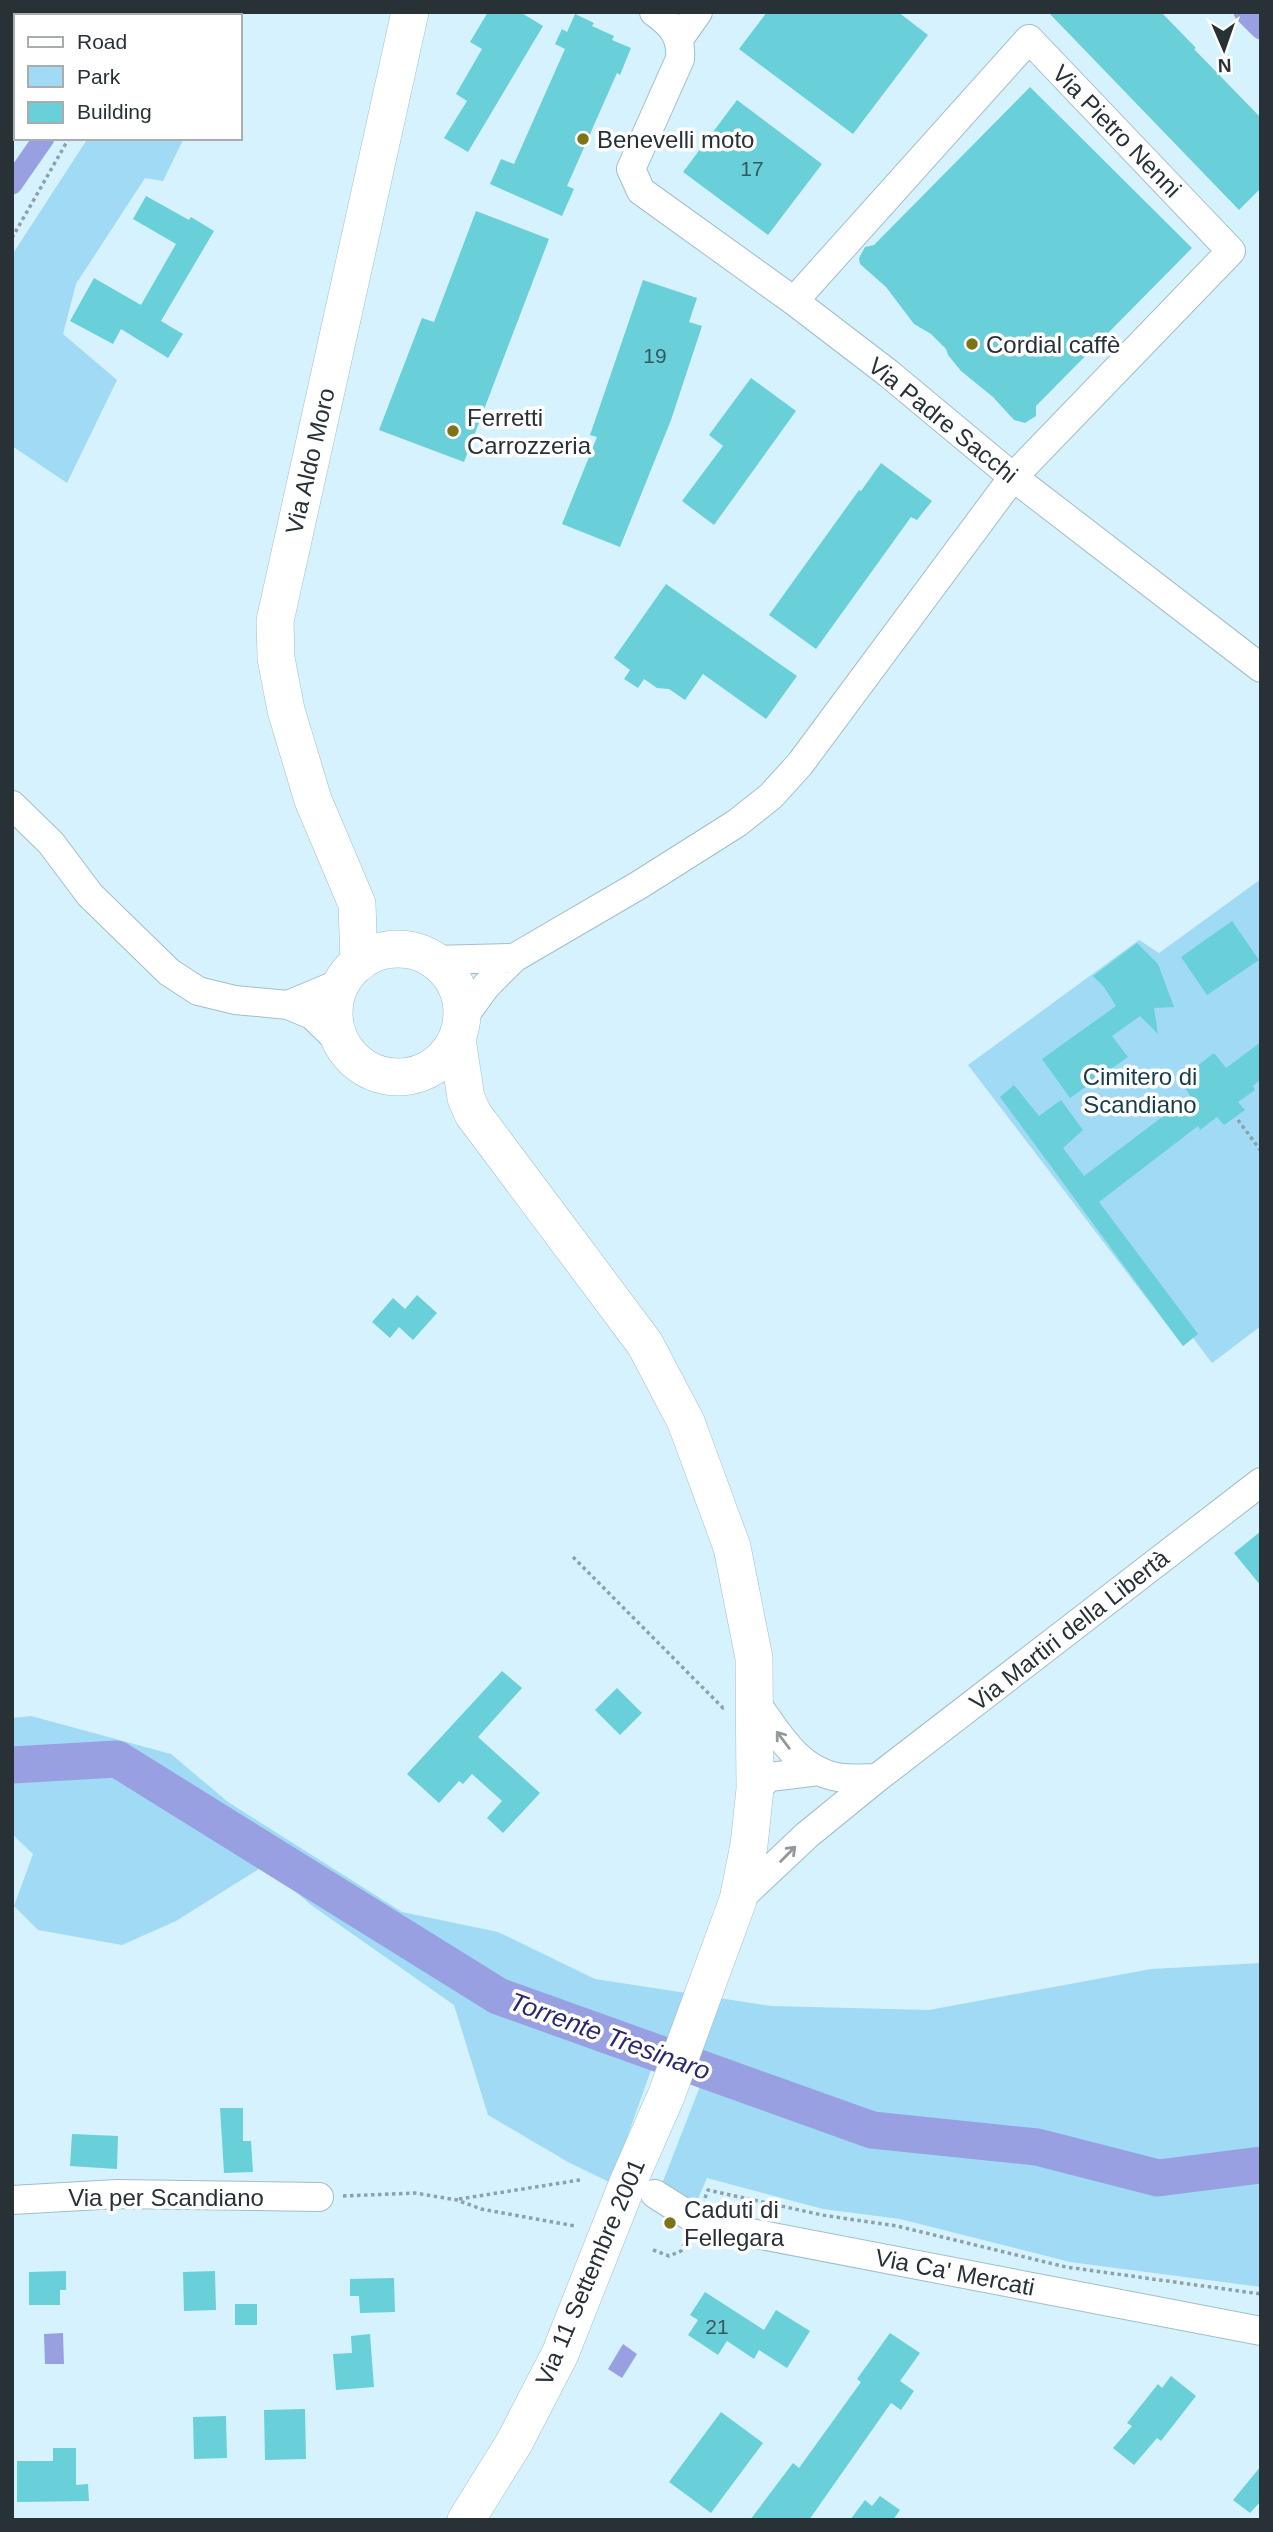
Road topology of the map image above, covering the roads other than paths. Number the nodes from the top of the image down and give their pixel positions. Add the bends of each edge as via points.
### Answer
1 (410, 12) edge
2 (654, 12) edge
3 (698, 12) edge
4 (679, 39) junction
5 (794, 301) junction
6 (1013, 477) junction
7 (1261, 668) edge
8 (12, 805) edge
9 (357, 904) junction
10 (425, 956) junction
11 (514, 958) junction
12 (351, 972) junction
13 (288, 1004) junction
14 (459, 1029) junction
15 (342, 1044) junction
16 (412, 1076) junction
17 (473, 1114) junction
18 (1261, 1482) edge
19 (755, 1701) junction
20 (820, 1772) junction
21 (877, 1778) junction
22 (755, 1789) junction
23 (738, 1900) junction
24 (641, 2190) junction
25 (319, 2197) road end
26 (12, 2200) edge
27 (1261, 2331) edge
28 (466, 2520) edge

1 - 9 main road, Via Aldo Moro via 275,621 276,658 286,710 313,800
2 - 4 street via 670,23
3 - 4 street
4 - 5 street, Via Padre Sacchi via 680,59 631,169 634,180 641,191
5 - 6 street, Via Padre Sacchi
5 - 6 street, Via Pietro Nenni via 1030,39 1231,251
6 - 7 street, Via Padre Sacchi
6 - 11 street via 800,764 771,796 639,885
8 - 13 street via 51,843 90,895 169,972 198,991 235,1000
9 - 10 main road, Via Aldo Moro via 385,930
9 - 12 main road, Via Aldo Moro
10 - 11 street
10 - 12 main road via 393,950 369,956
10 - 14 main road via 446,971 456,986 461,1002
11 - 14 street via 493,978
12 - 13 street
12 - 15 main road via 337,996 334,1013
13 - 15 street via 312,1015
14 - 16 main road via 451,1049 434,1066
14 - 17 main road via 466,1098
15 - 16 main road via 352,1057 379,1074
16 - 17 main road
17 - 19 main road, Via 11 Settembre 2001 via 645,1343 686,1422 732,1547 754,1658
18 - 21 street, Via Martiri della Libertà
20 -> 19 street via 796,1756
19 - 22 main road, Via 11 Settembre 2001
20 - 21 street via 842,1778
20 - 22 street via 770,1777
23 -> 21 street, Via Martiri della Libertà
22 - 23 main road, Via 11 Settembre 2001
23 - 24 main road, Via 11 Settembre 2001 via 666,2096
24 - 27 street, Via Ca' Mercati via 696,2220 725,2228
24 - 28 main road, Via 11 Settembre 2001 via 514,2443
25 - 26 street, Via per Scandiano via 117,2194

